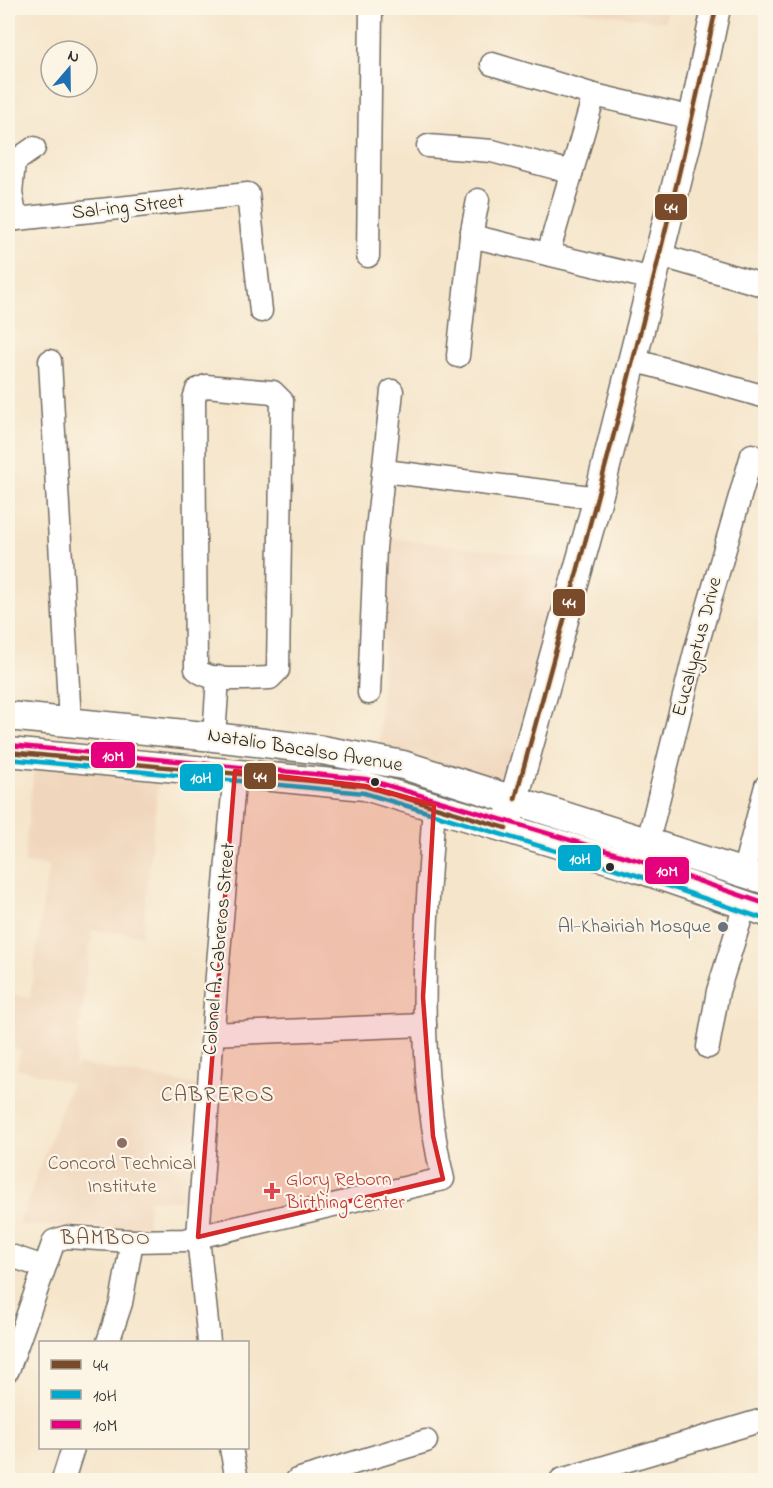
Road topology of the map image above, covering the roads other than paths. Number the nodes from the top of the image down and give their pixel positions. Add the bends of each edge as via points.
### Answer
1 (371, 8) edge
2 (716, 8) edge
3 (492, 64) dead end
4 (594, 94) junction
5 (693, 118) junction
6 (428, 146) dead end
7 (34, 148) dead end
8 (571, 172) junction
9 (478, 200) dead end
10 (12, 220) edge
11 (471, 236) junction
12 (548, 254) junction
13 (368, 256) dead end
14 (656, 267) junction
15 (765, 286) edge
16 (261, 311) dead end
17 (458, 356) dead end
18 (633, 360) junction
19 (50, 361) dead end
20 (392, 391) dead end
21 (765, 397) edge
22 (752, 455) dead end
23 (385, 471) junction
24 (598, 498) junction
25 (218, 677) junction
26 (369, 693) dead end
27 (8, 716) edge
28 (70, 722) junction
29 (8, 733) edge
30 (214, 737) junction
31 (8, 752) edge
32 (279, 758) tunnel mouth
33 (235, 771) junction
34 (765, 786) edge
35 (515, 799) junction
36 (434, 805) junction
37 (506, 828) junction
38 (601, 841) dead end
39 (648, 841) junction
40 (754, 877) edge
41 (759, 904) edge
42 (424, 1025) junction
43 (212, 1034) junction
44 (708, 1047) dead end
45 (198, 1237) junction
46 (132, 1241) junction
47 (8, 1255) edge
48 (44, 1267) junction
49 (108, 1341) edge
50 (209, 1341) edge
51 (8, 1370) edge
52 (765, 1419) edge
53 (426, 1441) dead end
54 (73, 1449) edge
55 (231, 1449) edge
56 (63, 1480) edge
57 (237, 1480) edge
58 (297, 1480) edge
59 (561, 1480) edge

1 - 13 street
2 - 5 main road
3 - 4 street
4 - 5 street
4 - 8 street
5 - 14 main road
6 - 8 street via 492,151
7 - 10 street via 14,162
8 - 12 street
9 - 11 street
10 - 16 street, Sal-ing Street via 248,194
11 - 12 street
11 - 17 street
12 - 14 street
14 - 15 street
14 - 18 main road
18 - 21 street
18 - 24 main road
19 - 28 street
20 - 23 street
22 - 39 street, Eucalyptus Drive via 695,652
23 - 24 street
23 - 26 street via 375,548
24 - 35 main road
25 - 25 street via 270,678 278,670 282,401 273,392 206,386 198,390 194,399 196,669
25 - 30 street
27 - 28 main road, Natalio Bacalso Avenue
28 - 30 main road, Natalio Bacalso Avenue
29 - 32 main road
30 - 35 main road, Natalio Bacalso Avenue via 403,765
31 - 33 main road, Natalio Bacalso Avenue
33 - 36 main road, Natalio Bacalso Avenue via 365,786
33 - 43 street, Colonel A. Cabreros Street
34 - 40 street
35 - 37 main road
35 - 39 main road, Natalio Bacalso Avenue
36 - 37 main road, Natalio Bacalso Avenue
36 - 42 street via 423,967
37 - 41 main road, Natalio Bacalso Avenue
38 - 41 main road
39 - 40 main road, Natalio Bacalso Avenue
41 - 44 street via 718,991
42 - 43 street
42 - 45 street via 433,1136 443,1179
43 - 45 street, Colonel A. Cabreros Street
45 - 46 street
45 - 50 street, Colonel A. Cabreros Street
46 - 48 street via 54,1241
46 - 49 street via 121,1303
47 - 48 street
48 - 51 street
52 - 59 street
53 - 58 street
54 - 56 street
55 - 57 street

